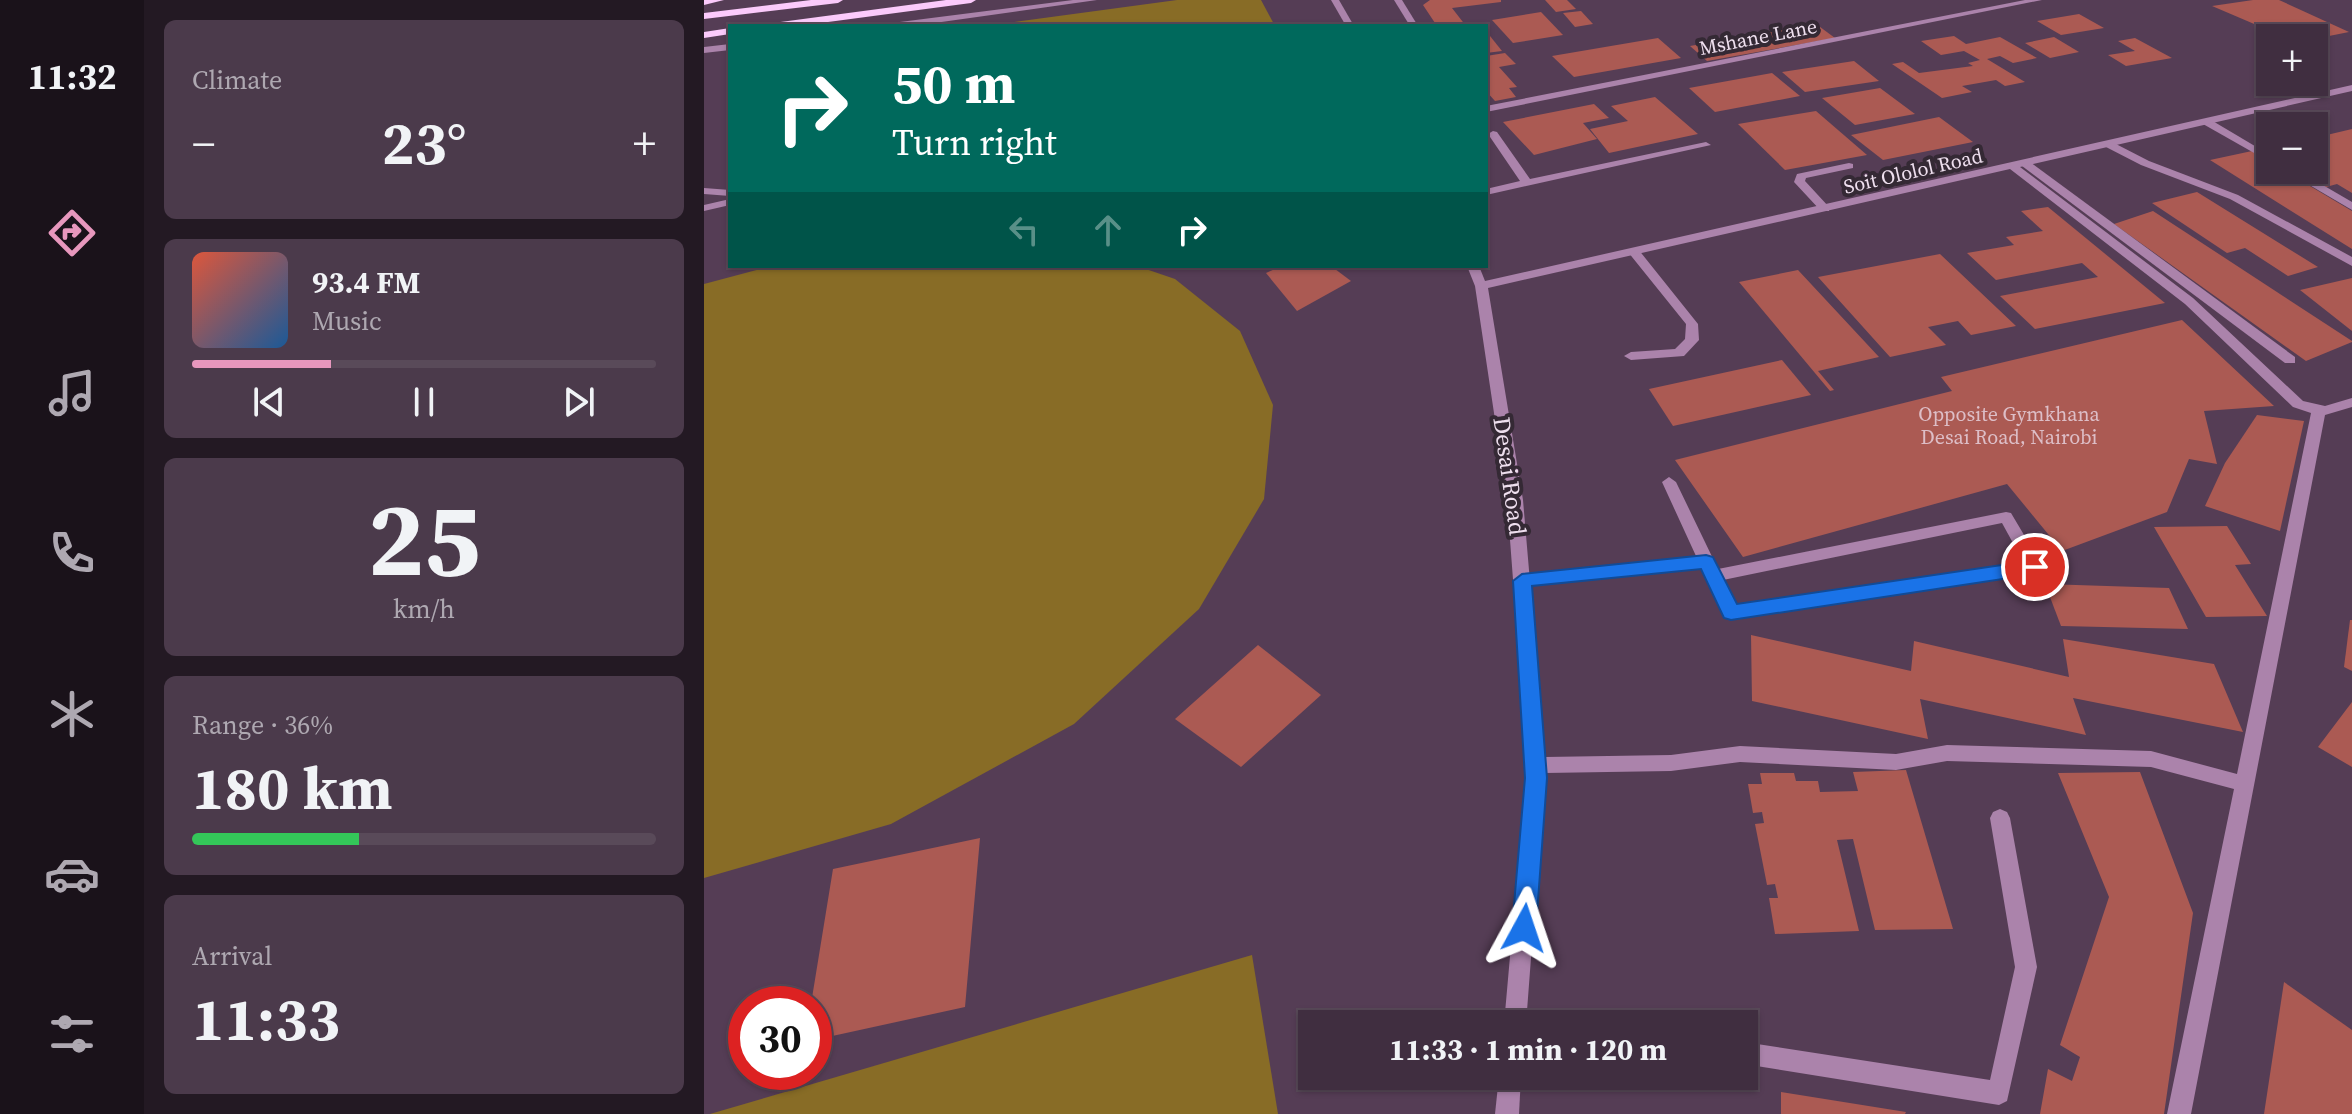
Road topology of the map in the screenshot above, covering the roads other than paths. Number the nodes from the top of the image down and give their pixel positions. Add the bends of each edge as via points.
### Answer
1 (719, 0) edge
2 (838, 0) edge
3 (971, 0) edge
4 (1093, 0) edge
5 (1335, 0) edge
6 (1398, 0) edge
7 (2038, 0) edge
8 (704, 2) edge
9 (704, 16) edge
10 (788, 24) edge
11 (907, 24) edge
12 (1349, 24) edge
13 (1413, 24) edge
14 (728, 31) edge
15 (704, 35) edge
16 (728, 47) edge
17 (704, 50) edge
18 (2352, 88) edge
19 (1488, 109) edge
20 (2207, 122) junction
21 (1493, 134) dead end
22 (1706, 145) dead end
23 (2110, 145) junction
24 (2256, 151) edge
25 (2020, 165) junction
26 (1849, 166) dead end
27 (1527, 183) junction
28 (2313, 184) edge
29 (704, 191) edge
30 (1488, 192) edge
31 (728, 193) edge
32 (728, 202) edge
33 (2352, 207) edge
34 (704, 208) edge
35 (1825, 209) junction
36 (1634, 252) junction
37 (2352, 262) edge
38 (1474, 268) edge
39 (1481, 286) junction
40 (1631, 356) dead end
41 (2290, 360) dead end
42 (2352, 402) edge
43 (2318, 412) junction
44 (1669, 482) dead end
45 (1710, 569) junction
46 (1522, 581) junction
47 (1536, 765) junction
48 (2244, 784) junction
49 (2000, 818) dead end
50 (1517, 1010) edge
51 (1758, 1055) edge
52 (1509, 1090) edge
53 (1507, 1114) edge
54 (2179, 1114) edge

1 - 8 main road
2 - 9 main road
3 - 10 main road
4 - 11 street
5 - 12 street
6 - 13 street
7 - 19 street, Mshane Lane
14 - 15 main road
16 - 17 street
18 - 20 street, Soit Ololol Road
20 - 23 street, Soit Ololol Road
20 - 24 street
21 - 27 street
22 - 27 street
23 - 25 street, Soit Ololol Road
23 - 37 street via 2234,197
25 - 35 street, Soit Ololol Road
25 - 41 street
25 - 43 street via 2189,301 2298,404
26 - 35 street via 1801,176 1799,182
27 - 30 street
28 - 33 street
29 - 31 street
32 - 34 street
35 - 36 street, Soit Ololol Road
36 - 39 street, Soit Ololol Road
36 - 40 street via 1692,324 1692,340 1679,353
38 - 39 street, Desai Road
39 - 46 street, Desai Road via 1515,500
42 - 43 street
43 - 48 street
44 - 45 street
45 - 45 street via 1731,613 2035,567 2006,517
45 - 46 street
46 - 47 street, Desai Road
47 - 48 street via 1671,763 1740,754 1896,762 1947,753 2151,759
47 - 50 street, Desai Road
48 - 54 street
49 - 51 street via 2026,967 1999,1093
52 - 53 street

